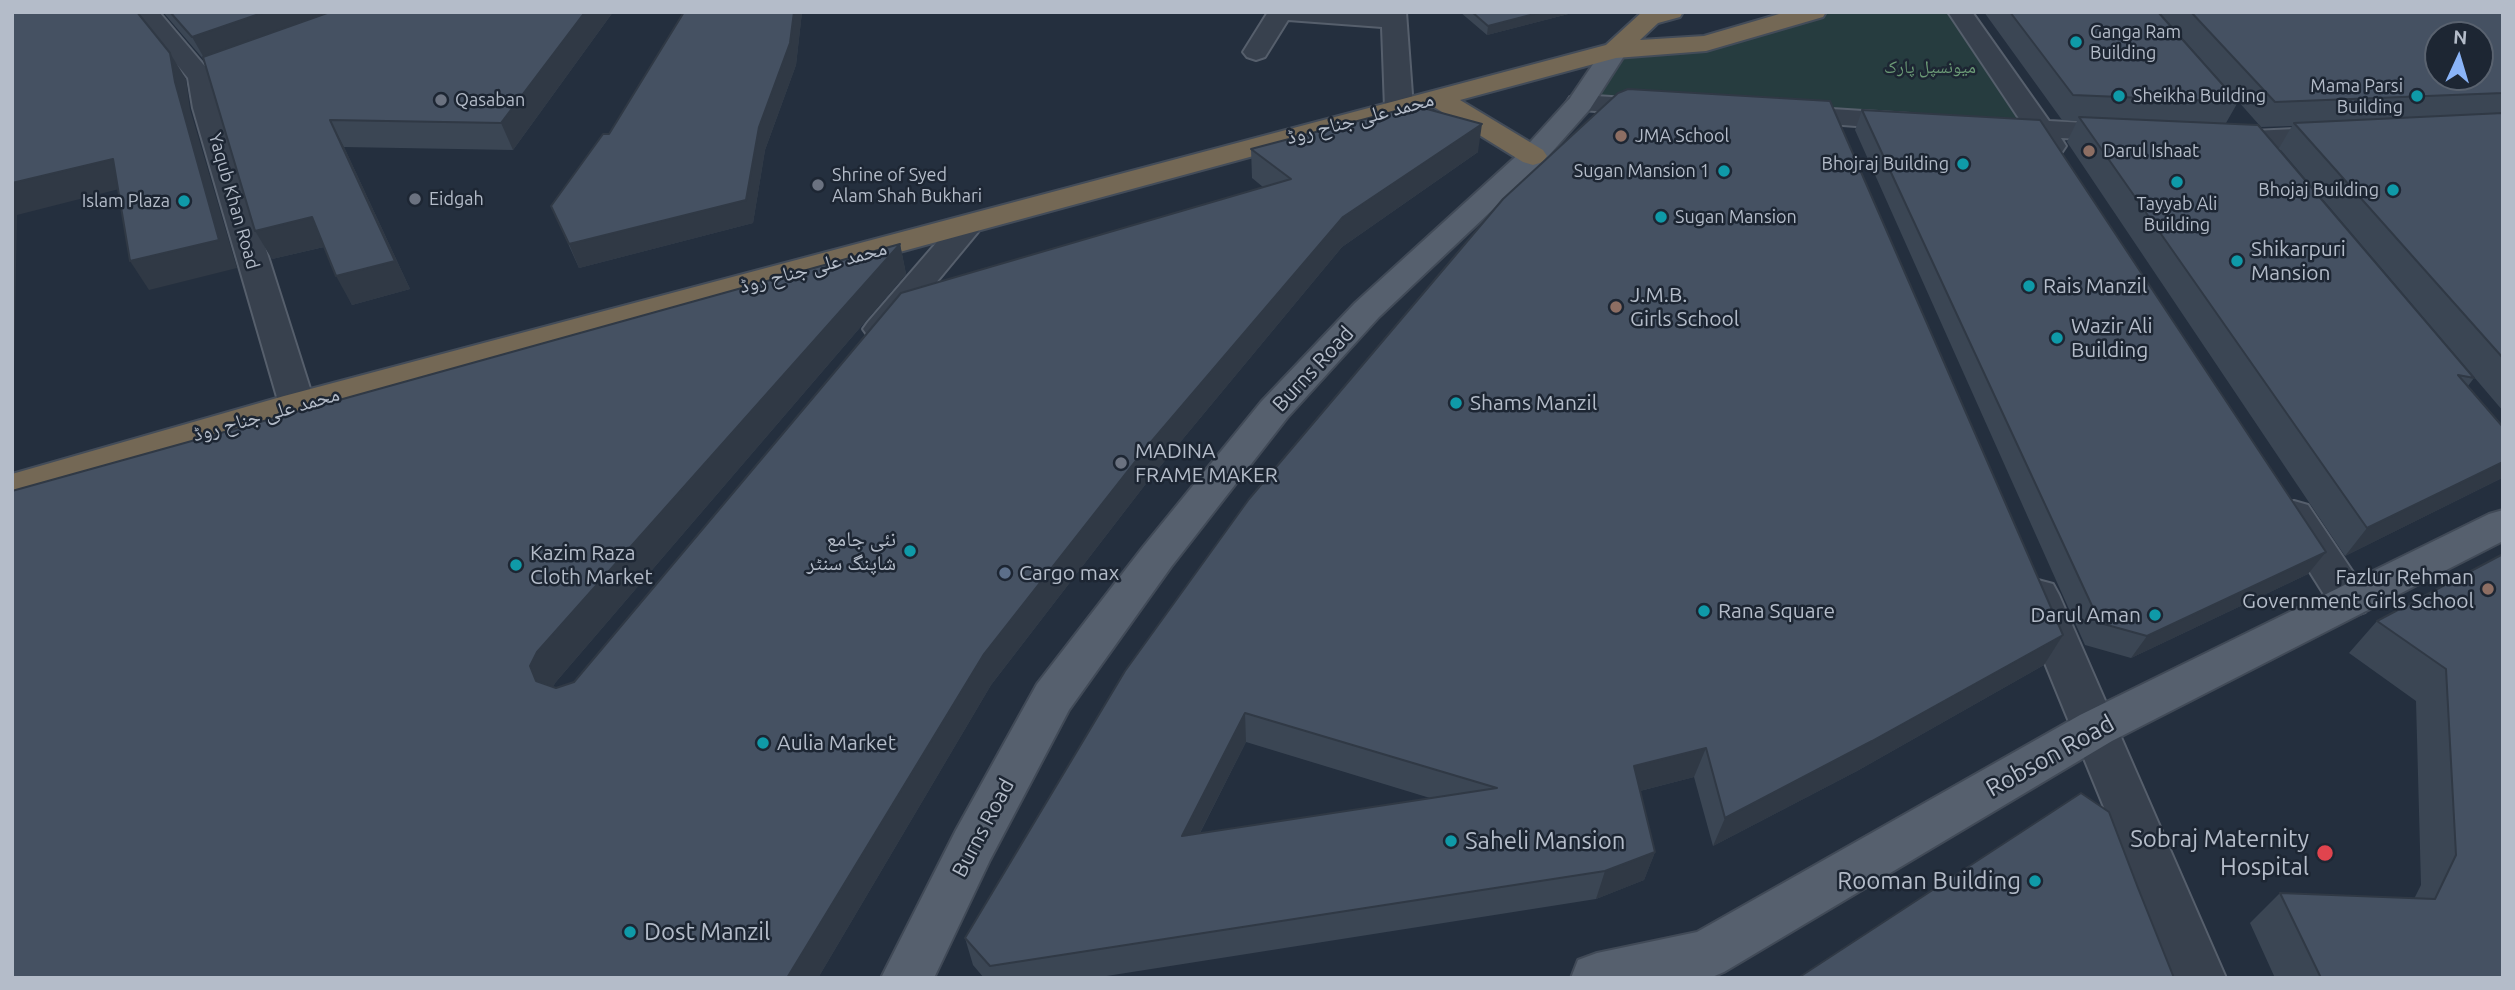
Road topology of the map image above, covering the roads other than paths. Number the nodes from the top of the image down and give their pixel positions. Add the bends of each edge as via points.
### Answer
1 (146, 12) edge
2 (1280, 12) edge
3 (1285, 12) edge
4 (1671, 12) edge
5 (1814, 12) edge
6 (1960, 12) edge
7 (1394, 16) edge
8 (1615, 50) junction
9 (1256, 52) dead end
10 (1437, 97) junction
11 (1580, 103) junction
12 (2225, 107) edge
13 (1398, 108) junction
14 (1686, 109) edge
15 (1753, 113) edge
16 (1833, 117) junction
17 (1930, 123) edge
18 (1972, 126) edge
19 (2042, 130) junction
20 (2364, 133) edge
21 (2147, 134) edge
22 (2187, 136) edge
23 (2253, 139) junction
24 (1849, 155) edge
25 (1533, 156) junction
26 (2279, 171) edge
27 (2072, 176) edge
28 (967, 226) junction
29 (862, 351) edge
30 (298, 404) junction
31 (12, 486) edge
32 (2275, 486) edge
33 (2503, 524) edge
34 (2025, 563) edge
35 (2350, 601) junction
36 (2096, 728) junction
37 (1709, 966) edge
38 (908, 978) edge
39 (1598, 978) edge
40 (2200, 978) edge

1 - 30 street, Yaqub Khan Road via 214,72 207,108
2 - 9 street
3 - 7 street
4 - 8 highway, محمد علی جناح روڈ via 1649,18
5 - 8 highway, محمد علی جناح روڈ via 1706,43
6 - 19 street
7 - 13 street
8 - 10 highway, محمد علی جناح روڈ
8 - 11 main road, Burns Road
10 - 13 highway, محمد علی جناح روڈ
10 - 25 highway
11 - 14 street
11 - 25 main road, Burns Road
12 - 23 street
13 - 28 highway, محمد علی جناح روڈ
15 - 16 street
16 - 17 street
16 - 24 street
18 - 19 street
19 - 21 street
19 - 27 street
20 - 23 street
22 - 23 street
23 - 26 street
25 - 38 main road, Burns Road via 1367,310 1274,410 1157,557 1053,697
28 - 29 street
28 - 30 highway, محمد علی جناح روڈ
30 - 31 highway, محمد علی جناح روڈ
32 - 35 street
33 - 35 main road, Robson Road
34 - 36 street
35 - 36 main road, Robson Road
36 - 37 main road, Robson Road
36 - 40 street
37 - 39 main road, Robson Road

